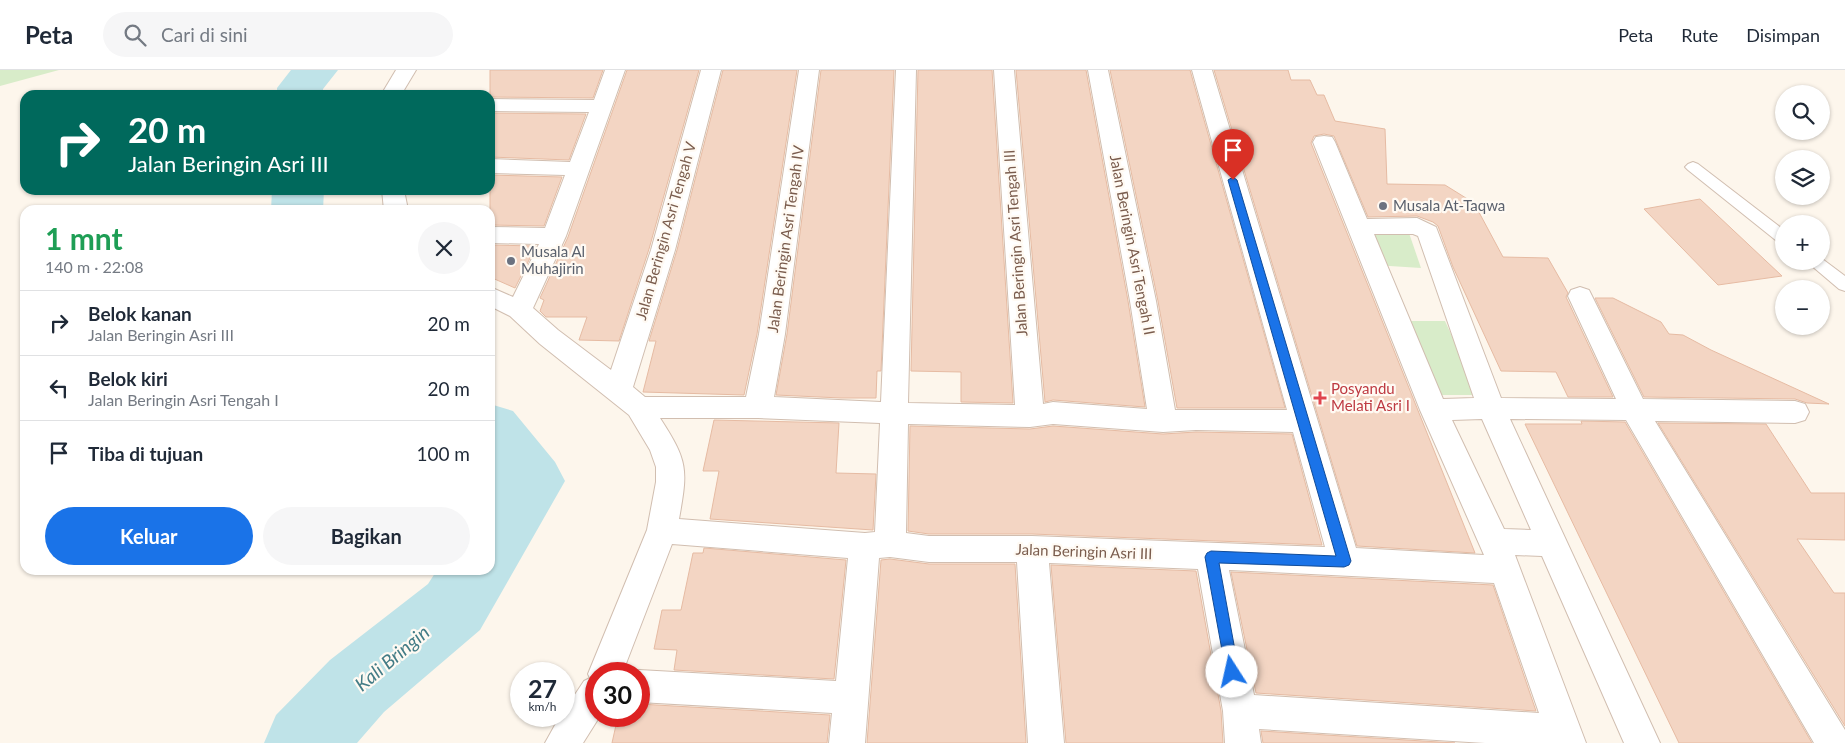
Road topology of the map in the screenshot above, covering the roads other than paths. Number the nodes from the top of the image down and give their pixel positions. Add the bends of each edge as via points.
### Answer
1 (406, 70) edge
2 (615, 70) edge
3 (711, 70) edge
4 (809, 70) edge
5 (906, 70) edge
6 (1004, 70) edge
7 (1098, 70) edge
8 (1202, 70) edge
9 (394, 90) edge
10 (495, 105) edge
11 (602, 106) junction
12 (1324, 142) dead end
13 (495, 166) edge
14 (1692, 167) dead end
15 (579, 169) junction
16 (1358, 227) junction
17 (1775, 231) edge
18 (495, 235) edge
19 (554, 236) junction
20 (1826, 270) edge
21 (1845, 285) edge
22 (1580, 296) dead end
23 (495, 298) edge
24 (519, 310) junction
25 (629, 400) junction
26 (758, 407) junction
27 (1490, 408) junction
28 (1434, 410) junction
29 (1635, 411) junction
30 (1795, 412) dead end
31 (893, 413) junction
32 (1030, 416) junction
33 (1163, 421) junction
34 (1303, 421) junction
35 (662, 530) junction
36 (1552, 543) junction
37 (878, 545) junction
38 (1032, 549) junction
39 (1501, 556) junction
40 (1211, 557) junction
41 (1344, 561) junction
42 (610, 662) edge
43 (650, 687) edge
44 (852, 698) junction
45 (585, 709) edge
46 (1241, 727) edge
47 (1565, 737) edge
48 (563, 743) edge
49 (848, 743) edge
50 (1046, 743) edge
51 (1642, 743) edge
52 (1833, 743) edge

1 - 9 street
2 - 11 street
3 - 25 street, Jalan Beringin Asri Tengah V via 663,250
4 - 26 street, Jalan Beringin Asri Tengah IV via 772,334
5 - 31 street
6 - 32 street, Jalan Beringin Asri Tengah III
7 - 33 street, Jalan Beringin Asri Tengah II
8 - 34 street
10 - 11 street
11 - 15 street
12 - 16 street
13 - 15 street
14 - 17 lane
15 - 19 street
16 - 27 street via 1417,226 1428,232
16 - 28 street
18 - 19 street
19 - 24 street
20 - 21 lane
22 - 29 street
23 - 24 street
24 - 25 street
25 - 26 street
25 - 35 street via 664,448 670,467 672,482
26 - 31 street
27 - 28 street
27 - 29 street
27 - 36 street
28 - 39 street
29 - 30 street
29 - 52 street
31 - 32 street
31 - 37 street
32 - 33 street via 1053,413
33 - 34 street
34 - 41 street
35 - 37 street, Jalan Beringin Asri III
35 - 42 street
36 - 39 street, Jalan Beringin Asri III
36 - 51 street
37 - 38 street, Jalan Beringin Asri III
37 - 44 street
38 - 40 street, Jalan Beringin Asri III
38 - 50 street
39 - 41 street, Jalan Beringin Asri III
39 - 47 street
40 - 41 street, Jalan Beringin Asri III
40 - 46 street
43 - 44 street
44 - 49 street
45 - 48 street
46 - 47 street

